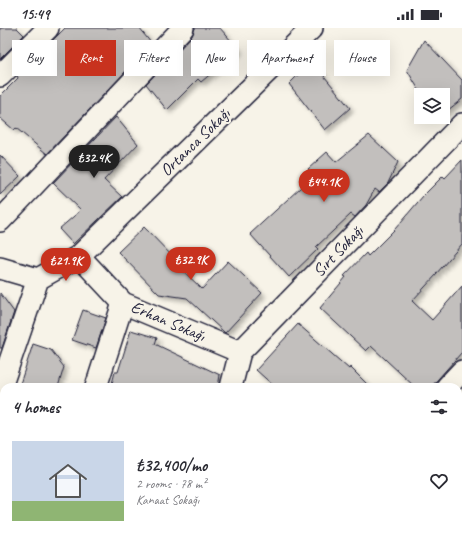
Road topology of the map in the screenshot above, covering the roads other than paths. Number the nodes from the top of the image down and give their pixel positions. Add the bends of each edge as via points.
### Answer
1 (48, 28) edge
2 (184, 28) edge
3 (312, 28) edge
4 (0, 76) edge
5 (462, 124) edge
6 (0, 221) edge
7 (78, 256) junction
8 (0, 268) edge
9 (38, 279) junction
10 (123, 303) junction
11 (240, 352) junction
12 (462, 371) edge
13 (2, 383) edge
14 (97, 383) edge
15 (232, 383) edge
16 (451, 383) edge

1 - 4 street
2 - 6 street
3 - 7 street, Ortanca Sokağı
5 - 11 street, Sırt Sokağı
7 - 9 street
7 - 10 street, Erhan Sokağı
8 - 9 street
9 - 13 street
10 - 11 street, Erhan Sokağı
10 - 14 street
11 - 15 street, Sırt Sokağı
12 - 16 street

